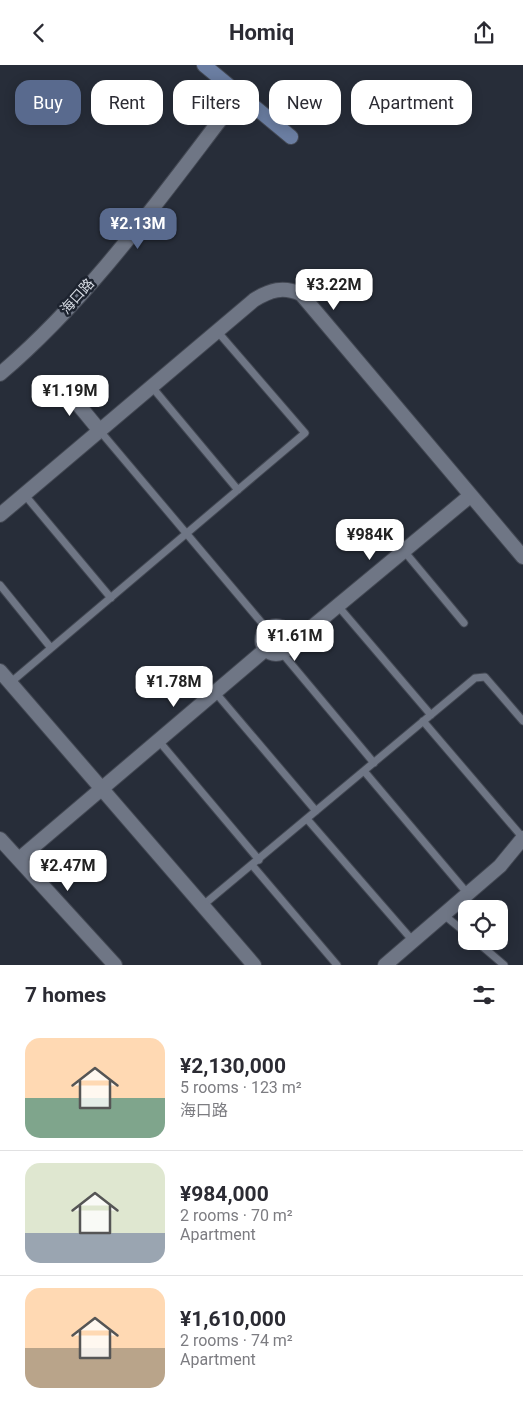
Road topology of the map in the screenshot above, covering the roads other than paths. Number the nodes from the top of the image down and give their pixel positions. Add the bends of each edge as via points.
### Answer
1 (204, 65) edge
2 (223, 80) edge
3 (259, 110) edge
4 (216, 125) edge
5 (291, 137) dead end
6 (217, 331) junction
7 (0, 374) edge
8 (63, 386) dead end
9 (152, 387) junction
10 (100, 431) junction
11 (238, 491) junction
12 (24, 494) junction
13 (470, 496) junction
14 (0, 515) edge
15 (186, 534) junction
16 (404, 551) junction
17 (523, 557) edge
18 (0, 585) edge
19 (111, 598) junction
20 (338, 606) junction
21 (464, 623) dead end
22 (267, 629) junction
23 (51, 648) junction
24 (266, 649) junction
25 (285, 650) junction
26 (0, 671) edge
27 (10, 683) junction
28 (215, 692) junction
29 (431, 715) junction
30 (423, 721) junction
31 (523, 721) edge
32 (158, 740) junction
33 (374, 763) junction
34 (364, 771) junction
35 (101, 789) junction
36 (316, 811) junction
37 (307, 819) junction
38 (0, 839) edge
39 (522, 842) edge
40 (19, 859) junction
41 (259, 860) junction
42 (252, 865) junction
43 (468, 894) junction
44 (202, 906) junction
45 (444, 915) junction
46 (458, 926) edge
47 (413, 941) junction
48 (486, 950) edge
49 (115, 965) edge
50 (254, 965) edge
51 (338, 965) edge
52 (385, 965) edge
53 (504, 965) edge

1 - 2 main road
3 - 5 main road
4 - 7 street, 海口路 via 129,238 74,301
6 - 9 street
6 - 11 lane via 305,433
6 - 13 street via 262,295 281,289 301,294
8 - 10 street
9 - 10 street
9 - 11 lane
10 - 12 street
10 - 15 lane
11 - 15 lane
12 - 14 street
12 - 19 lane
13 - 16 street
13 - 17 street
15 - 19 lane
15 - 22 lane
16 - 20 street
16 - 21 lane
18 - 23 lane
19 - 23 lane
20 - 25 street
20 - 29 lane
22 - 24 street via 262,637
22 - 25 street via 280,626 287,631 291,638
23 - 27 lane
24 - 25 street via 273,653
24 - 28 street
25 - 33 lane
26 - 27 street
27 - 35 street
28 - 32 street
28 - 36 lane
29 - 30 lane
29 - 31 lane via 475,678 482,676
30 - 33 lane
30 - 39 lane
32 - 35 street
32 - 41 lane
33 - 34 lane
34 - 36 lane
34 - 43 lane
35 - 40 street
35 - 44 street
36 - 37 lane
37 - 41 lane
37 - 47 lane
38 - 40 street
39 - 43 street
40 - 49 street
41 - 42 lane
42 - 44 lane
42 - 51 lane
43 - 45 street
44 - 50 street
45 - 46 lane
45 - 47 street
47 - 52 street
48 - 53 lane

